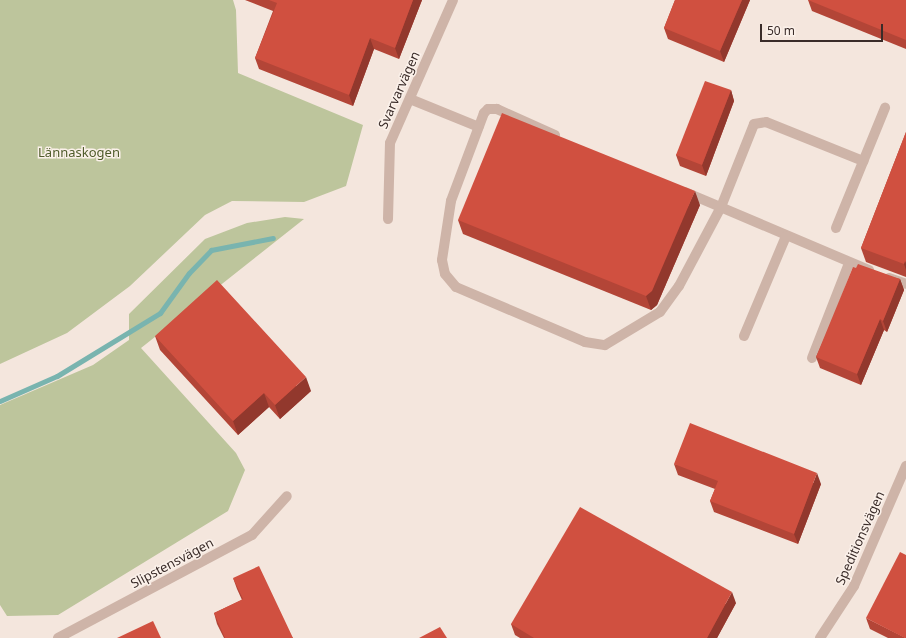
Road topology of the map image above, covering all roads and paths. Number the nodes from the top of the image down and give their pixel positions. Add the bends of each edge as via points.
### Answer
1 (453, 0) edge
2 (410, 99) junction
3 (885, 108) dead end
4 (479, 128) junction
5 (562, 138) edge
6 (863, 161) junction
7 (678, 188) edge
8 (721, 207) junction
9 (388, 219) dead end
10 (836, 228) dead end
11 (786, 236) junction
12 (849, 263) junction
13 (906, 284) edge
14 (744, 336) dead end
15 (812, 358) dead end
16 (906, 466) edge
17 (287, 496) dead end
18 (58, 638) edge
19 (820, 638) edge

1 - 2 street, Svarvarvägen
2 - 4 street
2 - 9 street, Svarvarvägen via 390,143
3 - 6 street
4 - 5 street via 484,113 497,109
4 - 8 street via 451,201 442,260 445,274 456,287 585,342 605,345 660,312 679,286
6 - 8 street via 758,121 754,124
6 - 10 street
7 - 8 street
8 - 11 street
11 - 12 street
11 - 14 street
12 - 13 street
12 - 15 street
16 - 19 street, Speditionsvägen via 854,586
17 - 18 street, Slipstensvägen via 252,535

